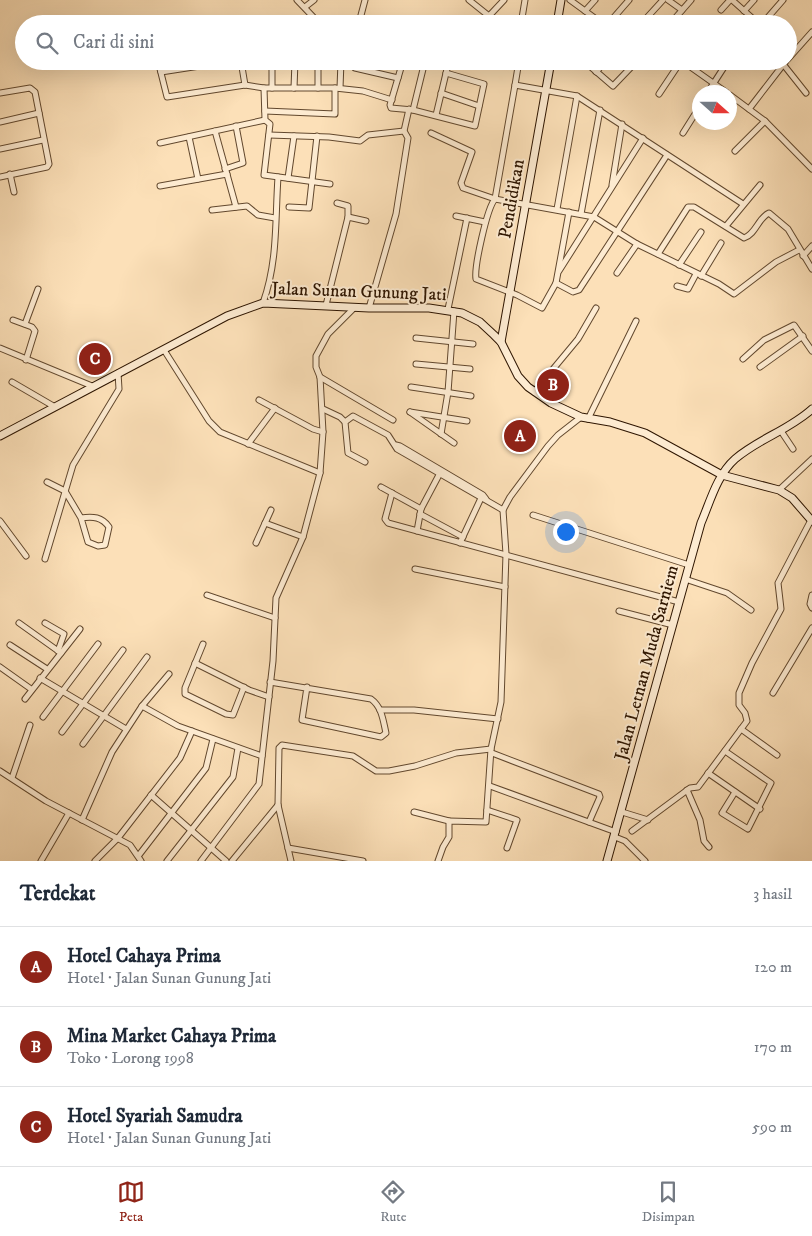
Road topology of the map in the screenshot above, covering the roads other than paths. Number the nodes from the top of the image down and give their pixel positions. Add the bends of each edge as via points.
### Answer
1 (297, 0) edge
2 (314, 0) edge
3 (365, 0) edge
4 (469, 0) edge
5 (504, 0) edge
6 (525, 0) edge
7 (561, 0) edge
8 (570, 0) edge
9 (595, 0) edge
10 (629, 0) edge
11 (663, 0) edge
12 (668, 0) edge
13 (691, 0) edge
14 (731, 0) edge
15 (754, 0) edge
16 (783, 0) edge
17 (305, 7) junction
18 (682, 10) junction
19 (721, 10) dead end
20 (585, 11) junction
21 (744, 11) junction
22 (312, 15) edge
23 (361, 15) edge
24 (488, 15) edge
25 (490, 15) edge
26 (522, 15) edge
27 (559, 15) edge
28 (591, 15) edge
29 (616, 15) edge
30 (649, 15) edge
31 (678, 15) edge
32 (749, 15) edge
33 (769, 15) edge
34 (812, 32) edge
35 (797, 49) edge
36 (174, 70) edge
37 (242, 70) edge
38 (272, 70) edge
39 (295, 70) edge
40 (318, 70) edge
41 (340, 70) edge
42 (364, 70) edge
43 (400, 70) edge
44 (422, 70) edge
45 (517, 70) edge
46 (549, 70) edge
47 (628, 70) edge
48 (676, 70) edge
49 (694, 70) edge
50 (722, 70) edge
51 (779, 70) edge
52 (792, 70) edge
53 (161, 72) joint
54 (596, 72) edge
55 (398, 78) junction
56 (515, 84) junction
57 (713, 84) joint
58 (245, 85) junction
59 (264, 88) junction
60 (272, 88) junction
61 (294, 88) junction
62 (318, 88) junction
63 (338, 88) junction
64 (546, 90) junction
65 (441, 93) junction
66 (806, 93) dead end
67 (0, 94) edge
68 (659, 94) dead end
69 (577, 96) junction
70 (392, 100) junction
71 (737, 100) edge
72 (479, 106) junction
73 (749, 108) junction
74 (411, 109) junction
75 (600, 110) junction
76 (265, 111) junction
77 (38, 113) junction
78 (436, 115) junction
79 (692, 119) edge
80 (265, 120) junction
81 (765, 121) junction
82 (0, 122) edge
83 (622, 124) junction
84 (236, 126) junction
85 (215, 131) junction
86 (404, 131) junction
87 (431, 133) dead end
88 (683, 133) dead end
89 (270, 135) junction
90 (294, 136) junction
91 (318, 136) junction
92 (189, 137) junction
93 (643, 138) junction
94 (43, 140) junction
95 (160, 143) dead end
96 (0, 149) edge
97 (735, 151) dead end
98 (667, 155) junction
99 (812, 159) edge
100 (807, 164) junction
101 (812, 169) edge
102 (226, 171) junction
103 (10, 174) junction
104 (0, 177) edge
105 (278, 177) junction
106 (288, 178) junction
107 (198, 179) junction
108 (311, 180) junction
109 (330, 184) dead end
110 (760, 185) dead end
111 (160, 186) dead end
112 (612, 187) junction
113 (14, 192) dead end
114 (495, 199) junction
115 (337, 203) dead end
116 (744, 204) junction
117 (526, 205) junction
118 (236, 207) junction
119 (289, 207) dead end
120 (556, 209) junction
121 (212, 210) dead end
122 (569, 212) junction
123 (581, 214) junction
124 (456, 216) dead end
125 (594, 217) junction
126 (275, 218) junction
127 (348, 218) junction
128 (467, 218) junction
129 (366, 221) dead end
130 (486, 222) junction
131 (726, 226) junction
132 (617, 232) junction
133 (701, 232) dead end
134 (720, 243) dead end
135 (637, 244) junction
136 (812, 246) edge
137 (798, 250) junction
138 (658, 254) junction
139 (803, 256) junction
140 (680, 265) junction
141 (812, 269) edge
142 (617, 272) dead end
143 (558, 274) junction
144 (698, 275) junction
145 (556, 283) junction
146 (677, 286) dead end
147 (38, 289) dead end
148 (510, 292) junction
149 (263, 303) junction
150 (326, 306) junction
151 (354, 308) junction
152 (369, 308) junction
153 (596, 308) dead end
154 (451, 310) junction
155 (13, 320) dead end
156 (636, 321) dead end
157 (25, 324) junction
158 (803, 336) junction
159 (416, 338) dead end
160 (451, 341) junction
161 (501, 342) junction
162 (473, 344) dead end
163 (0, 348) edge
164 (164, 350) junction
165 (812, 351) edge
166 (743, 359) dead end
167 (26, 360) junction
168 (416, 364) dead end
169 (449, 367) junction
170 (760, 367) dead end
171 (470, 369) dead end
172 (118, 373) junction
173 (320, 377) junction
174 (12, 382) dead end
175 (92, 386) junction
176 (411, 387) dead end
177 (448, 392) junction
178 (534, 392) junction
179 (471, 396) dead end
180 (259, 400) dead end
181 (55, 407) junction
182 (275, 408) junction
183 (323, 409) junction
184 (812, 409) edge
185 (445, 417) junction
186 (585, 418) junction
187 (393, 420) dead end
188 (467, 421) dead end
189 (345, 422) junction
190 (780, 431) junction
191 (323, 432) junction
192 (441, 434) junction
193 (0, 436) edge
194 (454, 443) dead end
195 (248, 444) junction
196 (793, 449) dead end
197 (812, 459) edge
198 (365, 462) dead end
199 (440, 472) junction
200 (320, 473) junction
201 (722, 475) junction
202 (47, 482) dead end
203 (381, 487) dead end
204 (779, 490) junction
205 (65, 491) junction
206 (392, 493) junction
207 (483, 497) junction
208 (271, 510) dead end
209 (503, 510) junction
210 (421, 512) junction
211 (533, 515) dead end
212 (810, 516) edge
213 (81, 518) junction
214 (0, 521) edge
215 (265, 523) junction
216 (417, 531) junction
217 (303, 537) junction
218 (463, 537) junction
219 (256, 543) dead end
220 (460, 543) junction
221 (506, 554) junction
222 (26, 556) dead end
223 (44, 559) dead end
224 (689, 565) junction
225 (415, 569) dead end
226 (685, 580) junction
227 (505, 587) junction
228 (207, 595) dead end
229 (812, 595) edge
230 (679, 602) junction
231 (812, 608) edge
232 (751, 610) dead end
233 (619, 611) dead end
234 (275, 618) junction
235 (18, 623) dead end
236 (45, 623) dead end
237 (673, 625) junction
238 (812, 628) edge
239 (80, 629) dead end
240 (98, 644) dead end
241 (203, 644) dead end
242 (10, 645) dead end
243 (123, 650) dead end
244 (59, 652) junction
245 (147, 658) dead end
246 (195, 663) junction
247 (0, 667) edge
248 (47, 669) junction
249 (169, 674) dead end
250 (40, 678) junction
251 (270, 682) junction
252 (244, 687) junction
253 (306, 687) junction
254 (31, 689) junction
255 (62, 691) junction
256 (773, 693) dead end
257 (269, 697) junction
258 (25, 699) dead end
259 (83, 704) junction
260 (142, 706) junction
261 (380, 710) junction
262 (42, 717) dead end
263 (104, 717) junction
264 (498, 719) junction
265 (30, 725) dead end
266 (126, 729) junction
267 (741, 729) junction
268 (192, 731) junction
269 (62, 732) dead end
270 (213, 739) junction
271 (84, 744) dead end
272 (238, 748) junction
273 (492, 751) junction
274 (725, 751) junction
275 (777, 755) dead end
276 (262, 756) junction
277 (0, 771) edge
278 (708, 773) junction
279 (12, 778) junction
280 (490, 786) junction
281 (687, 790) junction
282 (735, 792) junction
283 (151, 795) junction
284 (278, 805) junction
285 (760, 809) junction
286 (487, 810) junction
287 (414, 812) dead end
288 (622, 812) junction
289 (69, 813) junction
290 (171, 814) junction
291 (82, 820) junction
292 (648, 820) junction
293 (449, 821) junction
294 (589, 822) junction
295 (191, 829) junction
296 (632, 831) dead end
297 (616, 834) junction
298 (118, 838) junction
299 (709, 847) dead end
300 (211, 848) junction
301 (288, 848) junction
302 (508, 848) dead end
303 (139, 855) junction
304 (41, 861) edge
305 (95, 861) edge
306 (142, 861) edge
307 (167, 861) edge
308 (201, 861) edge
309 (226, 861) edge
310 (232, 861) edge
311 (291, 861) edge
312 (363, 861) edge
313 (438, 861) edge
314 (607, 861) edge
315 (645, 861) edge

1 - 17 street
2 - 17 street
3 - 23 street
4 - 24 street
5 - 25 street
6 - 26 street
7 - 27 street
8 - 20 street
9 - 20 street
10 - 29 street
11 - 30 street
12 - 18 street
13 - 18 street
14 - 19 street
14 - 21 street
15 - 21 street
16 - 33 street
17 - 22 street
18 - 31 street
20 - 28 street
21 - 32 street
34 - 35 street
36 - 53 street
37 - 58 street
38 - 60 street
39 - 61 street
40 - 62 street
41 - 63 street
42 - 55 street
43 - 55 street
44 - 74 street
45 - 56 street
46 - 64 street, Pendidikan
47 - 54 street via 613,86
48 - 68 street
49 - 57 street
50 - 57 street
51 - 73 street
52 - 66 street
53 - 58 street via 167,97
55 - 70 street
56 - 64 street
56 - 114 street
58 - 59 street
59 - 60 street
59 - 76 street
60 - 61 street
61 - 62 street
62 - 63 street
63 - 70 street
63 - 76 street via 335,114
64 - 69 street
64 - 117 street, Pendidikan
65 - 72 street
65 - 72 street via 447,71 484,84
65 - 78 street
67 - 77 street via 33,89
69 - 75 street
69 - 120 street
70 - 74 street via 391,108
71 - 73 street
72 - 78 street via 475,126
73 - 81 street
74 - 78 street
74 - 86 street
75 - 83 street
75 - 123 street
76 - 80 street
77 - 82 street
77 - 94 street
79 - 88 street
80 - 84 street
80 - 89 street via 270,124
81 - 97 street
81 - 100 street
83 - 93 street
83 - 112 street
84 - 85 street
84 - 102 street via 243,164
85 - 92 street
85 - 102 street
86 - 91 street via 368,135 360,141
86 - 152 street via 408,138 396,214
87 - 114 street via 472,152 461,186
89 - 90 street
89 - 105 street via 264,175
90 - 91 street
90 - 106 street
91 - 108 street
92 - 95 street
92 - 107 street
93 - 98 street
93 - 112 street
94 - 96 street
94 - 103 street via 47,167
98 - 116 street
98 - 132 street
99 - 100 street
100 - 101 street
102 - 107 street
102 - 118 street
103 - 104 street
103 - 113 street
105 - 106 street
105 - 126 street
106 - 108 street
107 - 111 street
108 - 109 street
108 - 119 street via 309,208
110 - 116 street
112 - 125 street
114 - 117 street
114 - 130 street
115 - 127 street via 348,206
116 - 131 street
117 - 120 street
117 - 148 street, Pendidikan
118 - 121 street
118 - 126 street via 247,206 258,215
120 - 122 street
122 - 123 street
122 - 143 street
123 - 125 street
124 - 128 street
125 - 132 street
125 - 143 street
126 - 149 street via 275,256
127 - 129 street
127 - 150 street
128 - 130 street
128 - 154 street
130 - 148 street via 475,278
131 - 137 street via 747,238 768,213 788,229
131 - 138 street via 694,207 688,207
132 - 135 street
132 - 145 street via 576,292
133 - 140 street
134 - 144 street
135 - 138 street
135 - 142 street
136 - 139 street
137 - 139 street
137 - 144 street via 776,262 736,294
138 - 140 street
139 - 141 street
140 - 144 street
143 - 145 street
144 - 146 street via 688,289
145 - 148 street via 542,308
147 - 157 street
148 - 161 street, Pendidikan
149 - 150 street, Jalan Sunan Gunung Jati
149 - 164 street, Jalan Sunan Gunung Jati via 226,316
150 - 151 street, Jalan Sunan Gunung Jati
151 - 152 street, Jalan Sunan Gunung Jati
151 - 173 street via 328,334 316,356
152 - 154 street, Jalan Sunan Gunung Jati
153 - 178 street via 578,339
154 - 160 street
154 - 161 street, Jalan Sunan Gunung Jati via 480,322
155 - 157 street
156 - 186 street
157 - 167 street via 35,333
158 - 165 street
158 - 166 street via 792,325 764,340
158 - 170 street
159 - 160 street
160 - 162 street
160 - 169 street
161 - 178 street, Jalan Sunan Gunung Jati via 518,376
163 - 167 street
164 - 172 street, Jalan Sunan Gunung Jati
164 - 195 street via 209,421 224,434
167 - 175 street
168 - 169 street
169 - 171 street
169 - 177 street
172 - 175 street, Jalan Sunan Gunung Jati
172 - 205 street via 119,389 73,465
173 - 183 street
173 - 187 street
174 - 181 street
175 - 181 street, Jalan Sunan Gunung Jati
176 - 177 street
177 - 179 street
177 - 185 street
178 - 186 street, Jalan Sunan Gunung Jati
180 - 182 street
181 - 193 street, Jalan Sunan Gunung Jati
182 - 191 street
182 - 195 street
183 - 189 street
183 - 191 street
184 - 190 street, Jalan Letnan Muda Sarniem
185 - 188 street
185 - 192 street
185 - 192 street via 410,412
186 - 201 street, Jalan Sunan Gunung Jati via 646,433
186 - 209 street via 558,435 548,446
189 - 198 street via 348,453
189 - 199 street via 353,416 358,417
190 - 196 street
190 - 201 street, Jalan Letnan Muda Sarniem via 734,460
191 - 200 street
192 - 194 street
195 - 200 street
197 - 204 street
199 - 207 street
199 - 210 street
200 - 217 street
201 - 204 street, Jalan Sunan Gunung Jati
201 - 224 street, Jalan Letnan Muda Sarniem via 701,523
202 - 205 street
203 - 206 street
204 - 212 street
205 - 213 street
205 - 223 street
206 - 210 street
206 - 216 street via 385,522
207 - 209 street
207 - 218 street
208 - 215 street
209 - 221 street
210 - 216 street
210 - 218 street
211 - 224 street
212 - 267 street via 778,583 781,609 739,693 739,705 747,717
213 - 213 street via 104,520 109,527 105,544 98,546 88,542
214 - 222 street
215 - 217 street
215 - 219 street
216 - 220 street
217 - 234 street via 276,598
218 - 220 street
220 - 221 street
221 - 227 street
221 - 230 street
224 - 226 street, Jalan Letnan Muda Sarniem
225 - 227 street
226 - 230 street, Jalan Letnan Muda Sarniem
226 - 232 street via 732,595
227 - 264 street via 502,702
228 - 234 street
229 - 231 street
230 - 237 street, Jalan Letnan Muda Sarniem
233 - 237 street
234 - 251 street
235 - 244 street
236 - 244 street via 64,634
237 - 288 street, Jalan Letnan Muda Sarniem
238 - 256 street
239 - 244 street
240 - 255 street
241 - 246 street
242 - 248 street
243 - 259 street
244 - 248 street
245 - 263 street
246 - 252 street
246 - 252 street via 185,694 233,715
247 - 254 street
248 - 250 street
249 - 260 street
250 - 254 street
250 - 255 street
251 - 253 street
251 - 257 street
252 - 257 street
253 - 261 street via 371,699
253 - 261 street via 302,720 381,737 386,733
254 - 258 street
255 - 259 street
255 - 262 street
257 - 276 street
259 - 263 street
259 - 269 street
260 - 266 street
260 - 268 street
261 - 264 street via 414,710
263 - 266 street
263 - 271 street
264 - 273 street
265 - 279 street
266 - 291 street via 112,752
267 - 274 street
267 - 275 street
268 - 270 street
268 - 283 street via 180,758
270 - 272 street
270 - 290 street via 206,768
272 - 276 street
272 - 295 street via 232,777
273 - 280 street
273 - 284 street via 471,750 415,766 382,771 369,768 353,756 282,745 279,748
273 - 294 street via 599,794
274 - 278 street
274 - 285 street via 771,783
276 - 300 street via 259,784
277 - 279 street
278 - 281 street via 698,787
278 - 282 street
279 - 289 street
280 - 286 street
280 - 294 street
281 - 292 street
281 - 299 street via 700,820 704,841
282 - 285 street
282 - 285 street via 722,813 748,828
283 - 290 street
283 - 298 street
284 - 301 street
284 - 310 street
286 - 293 street via 486,822
286 - 302 street via 517,820
287 - 293 street
288 - 292 street
288 - 297 street, Jalan Letnan Muda Sarniem
289 - 291 street
289 - 304 street
290 - 295 street
290 - 303 street
291 - 298 street
292 - 296 street
293 - 313 street via 449,837
294 - 297 street
295 - 300 street
295 - 307 street
297 - 314 street, Jalan Letnan Muda Sarniem
297 - 315 street
298 - 303 street
298 - 305 street
300 - 308 street
300 - 309 street
301 - 311 street
301 - 312 street
303 - 306 street

